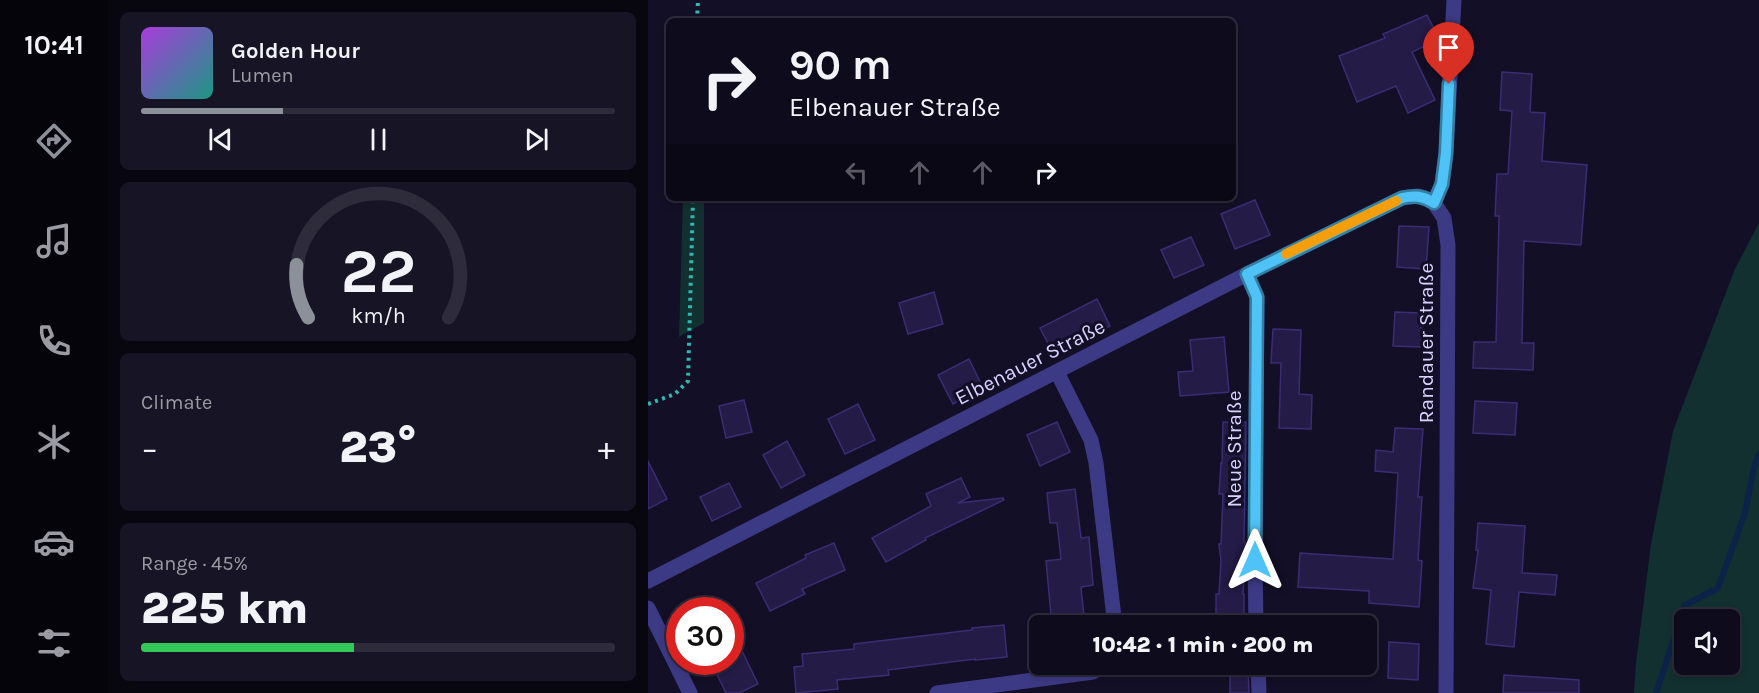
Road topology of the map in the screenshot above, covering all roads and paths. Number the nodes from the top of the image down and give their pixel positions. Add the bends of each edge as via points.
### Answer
1 (698, 0) edge
2 (1454, 0) edge
3 (697, 18) edge
4 (693, 201) edge
5 (1434, 203) junction
6 (1247, 274) junction
7 (1057, 372) junction
8 (648, 404) edge
9 (648, 581) edge
10 (648, 608) edge
11 (1114, 615) edge
12 (1256, 615) edge
13 (1071, 675) edge
14 (1259, 675) edge
15 (690, 693) edge
16 (937, 693) edge
17 (1260, 693) edge
18 (1446, 693) edge

1 - 3 path
2 - 5 street via 1446,153 1442,184
4 - 8 path via 688,381 675,394
5 - 6 street, Elbenauer Straße via 1418,196 1402,198
5 - 18 street, Randauer Straße via 1444,218 1448,245
6 - 7 street, Elbenauer Straße
6 - 12 street, Neue Straße via 1257,297
7 - 9 street, Elbenauer Straße
7 - 11 street via 1091,440
10 - 15 street
13 - 16 street
14 - 17 street

